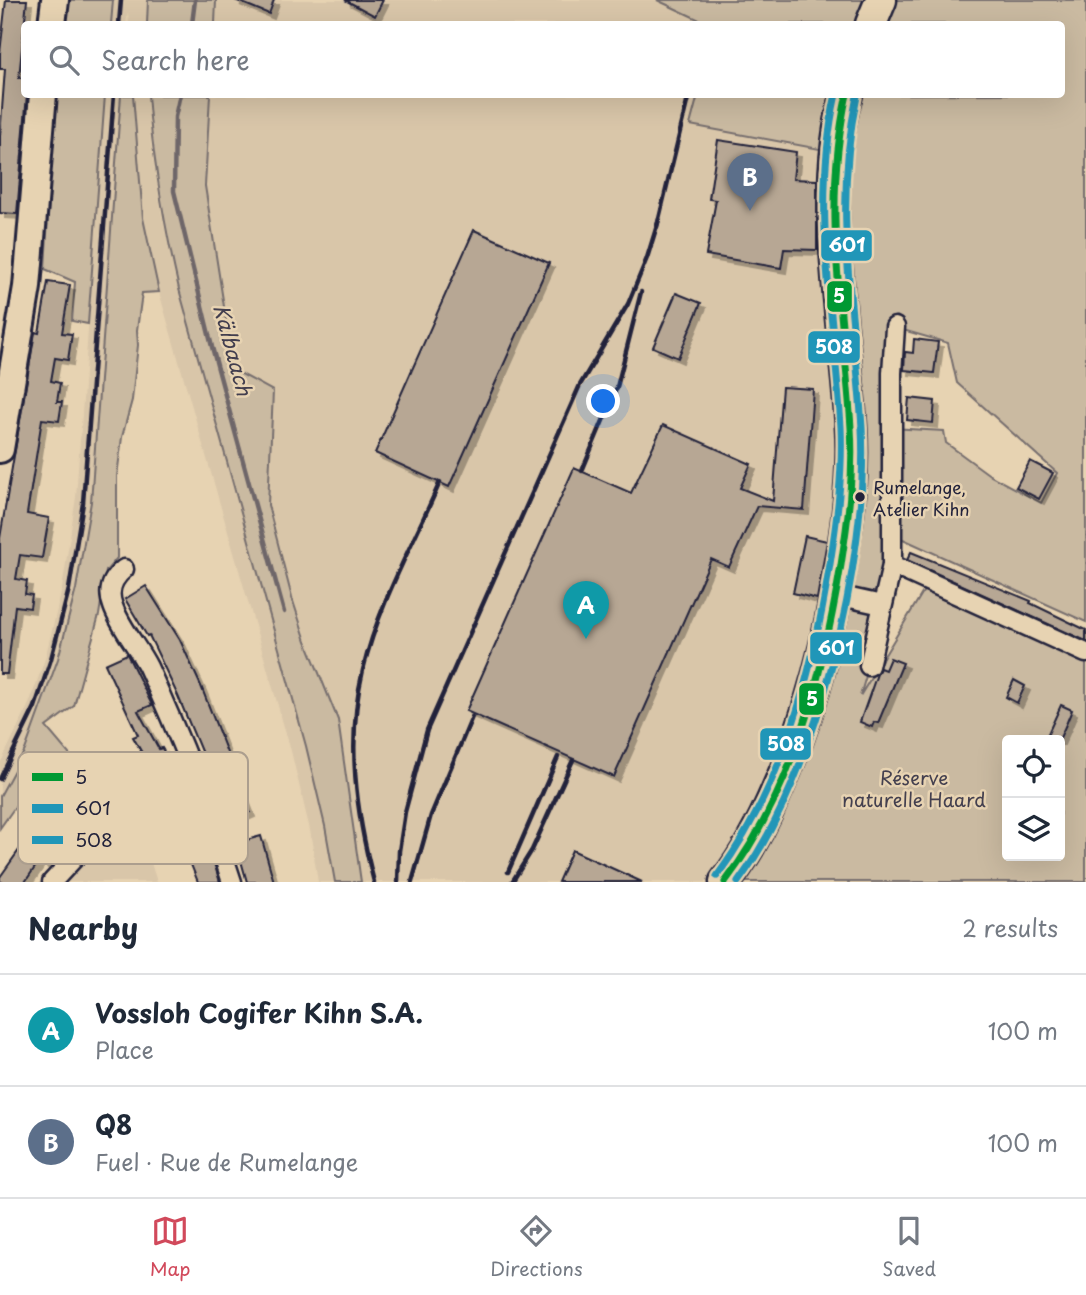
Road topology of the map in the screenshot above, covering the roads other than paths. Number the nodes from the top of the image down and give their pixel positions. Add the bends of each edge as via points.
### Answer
1 (55, 0) edge
2 (881, 0) edge
3 (52, 21) edge
4 (872, 21) edge
5 (43, 98) edge
6 (847, 98) edge
7 (895, 327) dead end
8 (0, 449) edge
9 (892, 565) junction
10 (124, 569) dead end
11 (837, 595) junction
12 (882, 605) junction
13 (1086, 653) edge
14 (869, 666) dead end
15 (184, 752) edge
16 (69, 864) edge
17 (226, 864) edge
18 (52, 882) edge
19 (232, 882) edge
20 (725, 882) edge

1 - 3 main road
2 - 4 main road
5 - 8 main road via 27,287
6 - 11 main road via 836,152 835,217 852,428 852,492
7 - 9 street
9 - 12 street
9 - 13 street
10 - 15 street via 114,577 110,590 113,607 142,654
11 - 12 street
11 - 20 main road via 824,659 798,743 759,830
12 - 14 street
16 - 18 street
17 - 19 street

